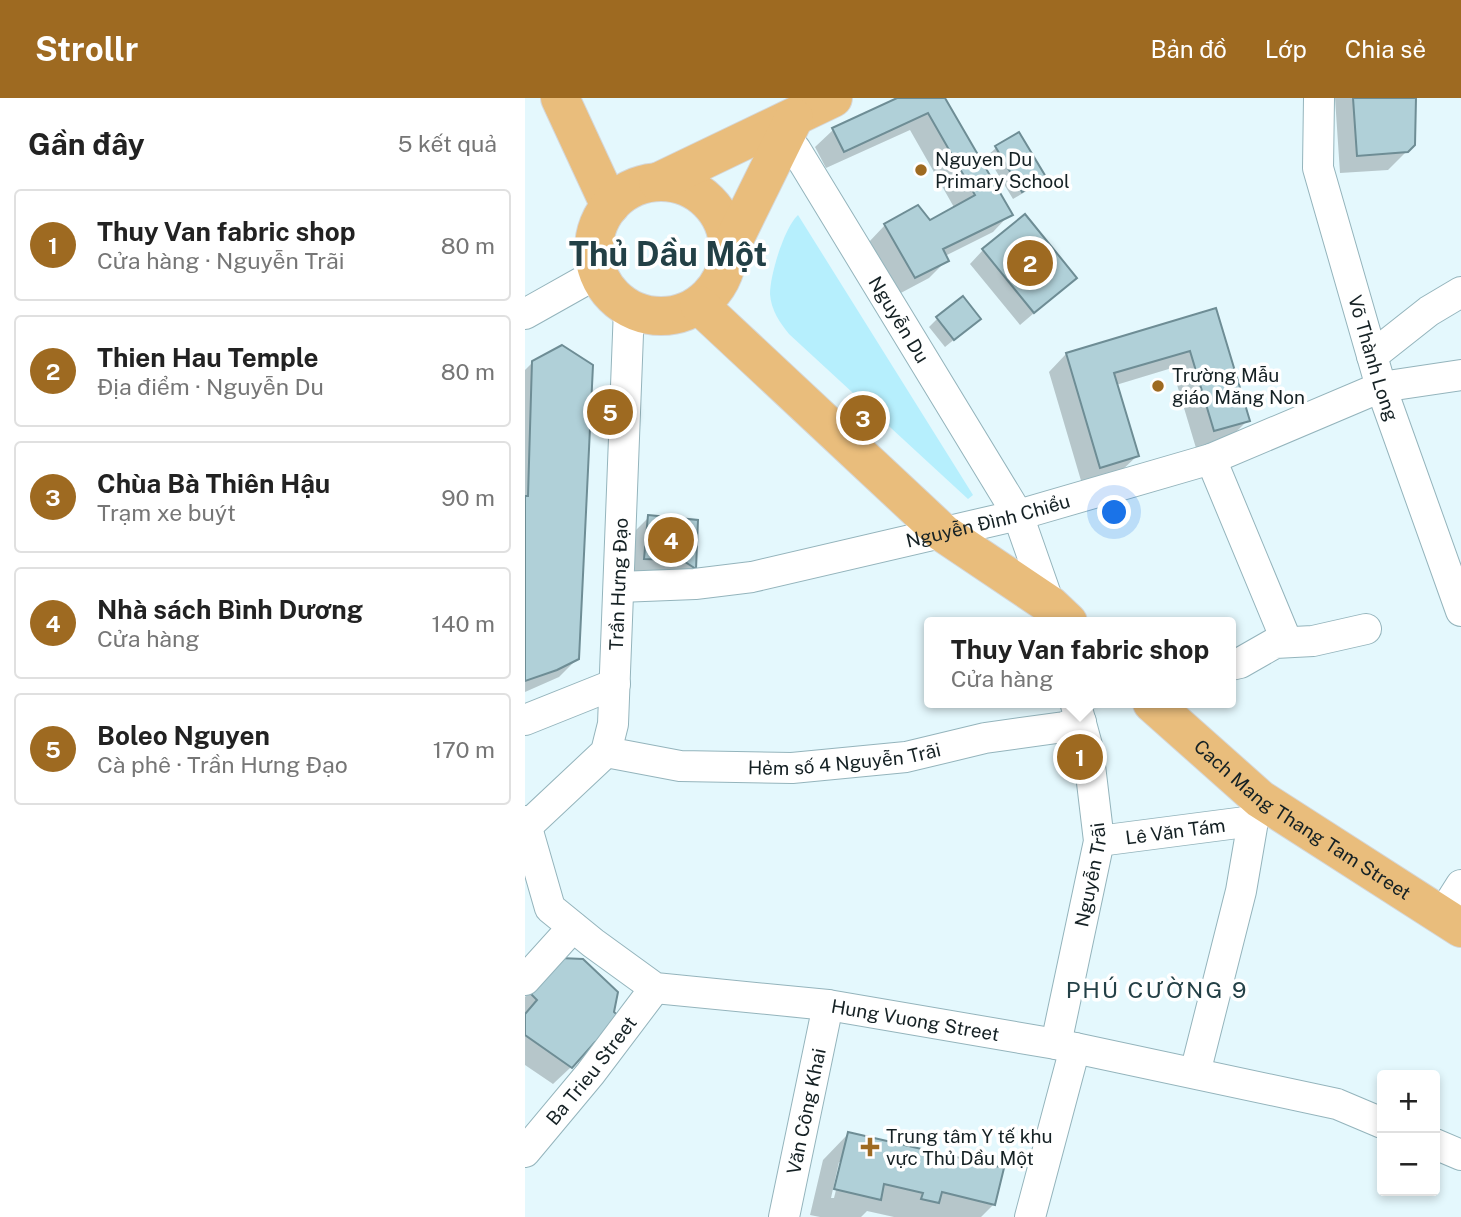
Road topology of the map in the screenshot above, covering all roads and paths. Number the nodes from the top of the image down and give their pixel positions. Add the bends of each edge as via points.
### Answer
1 (560, 98) edge
2 (833, 98) edge
3 (1319, 98) edge
4 (785, 127) junction
5 (658, 182) junction
6 (610, 206) junction
7 (729, 250) junction
8 (598, 273) junction
9 (1461, 292) edge
10 (699, 305) junction
11 (629, 308) junction
12 (525, 314) edge
13 (1372, 356) junction
14 (1461, 375) edge
15 (1381, 387) junction
16 (1211, 459) junction
17 (1019, 515) junction
18 (943, 533) junction
19 (619, 587) junction
20 (1458, 594) edge
21 (1058, 617) edge
22 (1366, 629) dead end
23 (1287, 642) junction
24 (1236, 664) edge
25 (615, 684) junction
26 (1157, 708) edge
27 (1078, 713) edge
28 (525, 720) edge
29 (606, 752) junction
30 (1257, 810) junction
31 (526, 825) edge
32 (1099, 841) junction
33 (1455, 909) edge
34 (573, 927) junction
35 (526, 978) edge
36 (655, 988) junction
37 (828, 1005) junction
38 (1065, 1046) junction
39 (1195, 1073) junction
40 (1377, 1121) edge
41 (1440, 1146) edge
42 (525, 1152) edge
43 (1461, 1155) edge
44 (784, 1217) edge
45 (1030, 1217) edge

1 - 6 main road
2 - 4 main road
3 - 13 street, Võ Thành Long via 1318,168
4 - 5 main road
4 - 7 main road
4 - 17 street, Nguyễn Du
5 - 6 main road via 623,194
5 - 7 main road via 680,184 716,209 726,228
6 - 8 main road via 595,238
7 - 10 main road via 715,290
8 - 11 main road via 615,299
8 - 12 street
9 - 13 street
10 - 11 main road via 664,317
10 - 18 main road
11 - 19 street, Trần Hưng Đạo
13 - 15 street, Võ Thành Long
14 - 15 street, Nguyễn Đình Chiểu
15 - 16 street, Nguyễn Đình Chiểu
15 - 20 street, Võ Thành Long
16 - 17 street, Nguyễn Đình Chiểu
16 - 23 street
17 - 18 street, Nguyễn Đình Chiểu
17 - 21 street
18 - 19 street, Nguyễn Đình Chiểu via 752,577
18 - 21 main road
19 - 25 street, Trần Hưng Đạo
22 - 23 street via 1334,638
23 - 24 street via 1275,643
25 - 28 street
25 - 29 street, Trần Hưng Đạo
26 - 30 main road, Cach Mang Thang Tam Street
27 - 29 street, Hẻm số 4 Nguyễn Trãi via 1052,729 985,738 906,757 792,768 680,766
27 - 32 street, Nguyễn Trãi via 1088,749
29 - 31 street
30 - 32 street, Lê Văn Tám
30 - 33 main road, Cach Mang Thang Tam Street
30 - 39 street
31 - 34 street via 550,908
32 - 38 street, Nguyễn Trãi
34 - 35 street
34 - 36 street
36 - 37 street, Hung Vuong Street
36 - 42 street, Ba Trieu Street
37 - 38 street, Hung Vuong Street
37 - 44 street, Văn Công Khai
38 - 39 street, Hung Vuong Street
38 - 45 street, Nguyễn Trãi
39 - 40 street, Hung Vuong Street via 1337,1104
41 - 43 street

